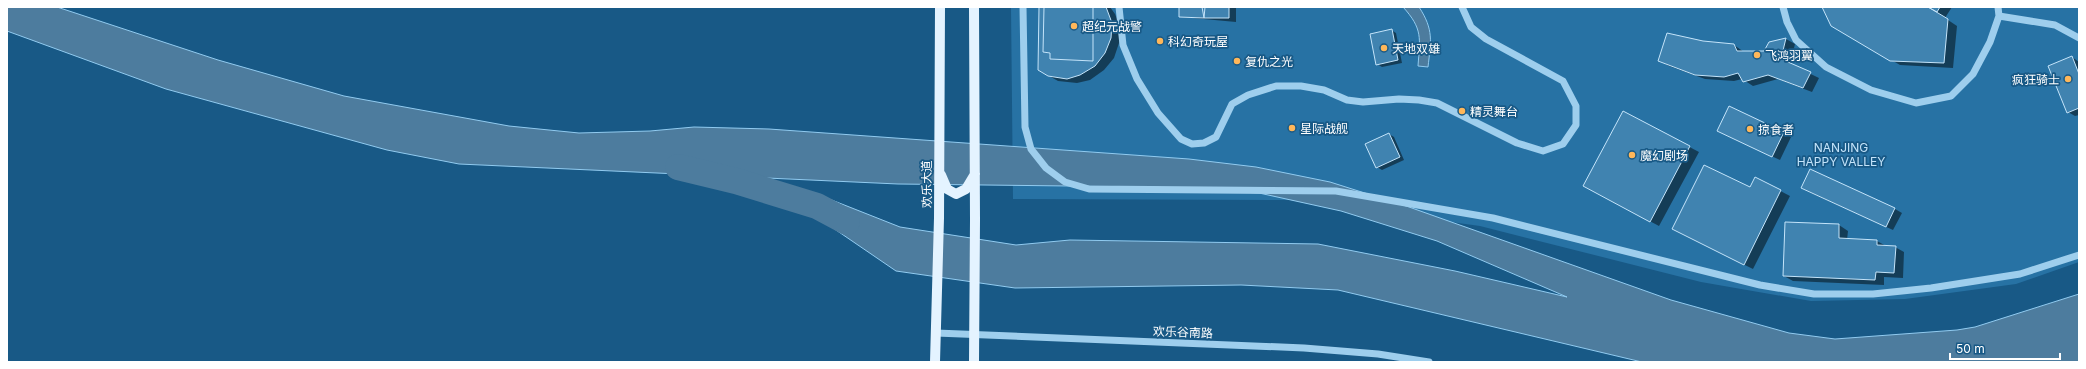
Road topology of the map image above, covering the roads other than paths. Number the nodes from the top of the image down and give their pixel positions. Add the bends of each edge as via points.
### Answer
1 (940, 7) edge
2 (974, 7) edge
3 (1022, 7) edge
4 (1119, 7) edge
5 (1462, 7) edge
6 (1783, 7) edge
7 (1998, 7) edge
8 (1999, 16) junction
9 (2079, 38) edge
10 (939, 171) junction
11 (975, 174) junction
12 (2079, 255) edge
13 (936, 334) junction
14 (974, 334) junction
15 (934, 362) edge
16 (974, 362) edge
17 (1429, 362) edge

1 - 10 main road, 欢乐大道
2 - 11 main road
3 - 12 street via 1025,127 1031,149 1046,168 1065,182 1089,189 1336,191 1493,218 1760,286 1814,294 1873,294 1931,288 2020,274
4 - 5 street via 1123,45 1137,79 1158,113 1181,139 1192,144 1204,143 1216,137 1232,104 1248,95 1276,86 1301,86 1324,90 1347,100 1363,102 1399,99 1437,103 1517,143 1543,151 1563,144 1576,125 1576,106 1563,81 1486,39 1470,27
6 - 8 street via 1796,40 1826,67 1871,90 1916,103 1951,96 1973,74 1990,42
7 - 8 street
8 - 9 street via 2055,25
10 - 11 main road via 947,189 956,194 966,189
10 - 13 main road, 欢乐大道
11 - 14 main road
13 - 14 street, 欢乐谷南路
13 - 15 main road, 欢乐大道
14 - 16 main road
14 - 17 street, 欢乐谷南路 via 1304,348 1378,354

